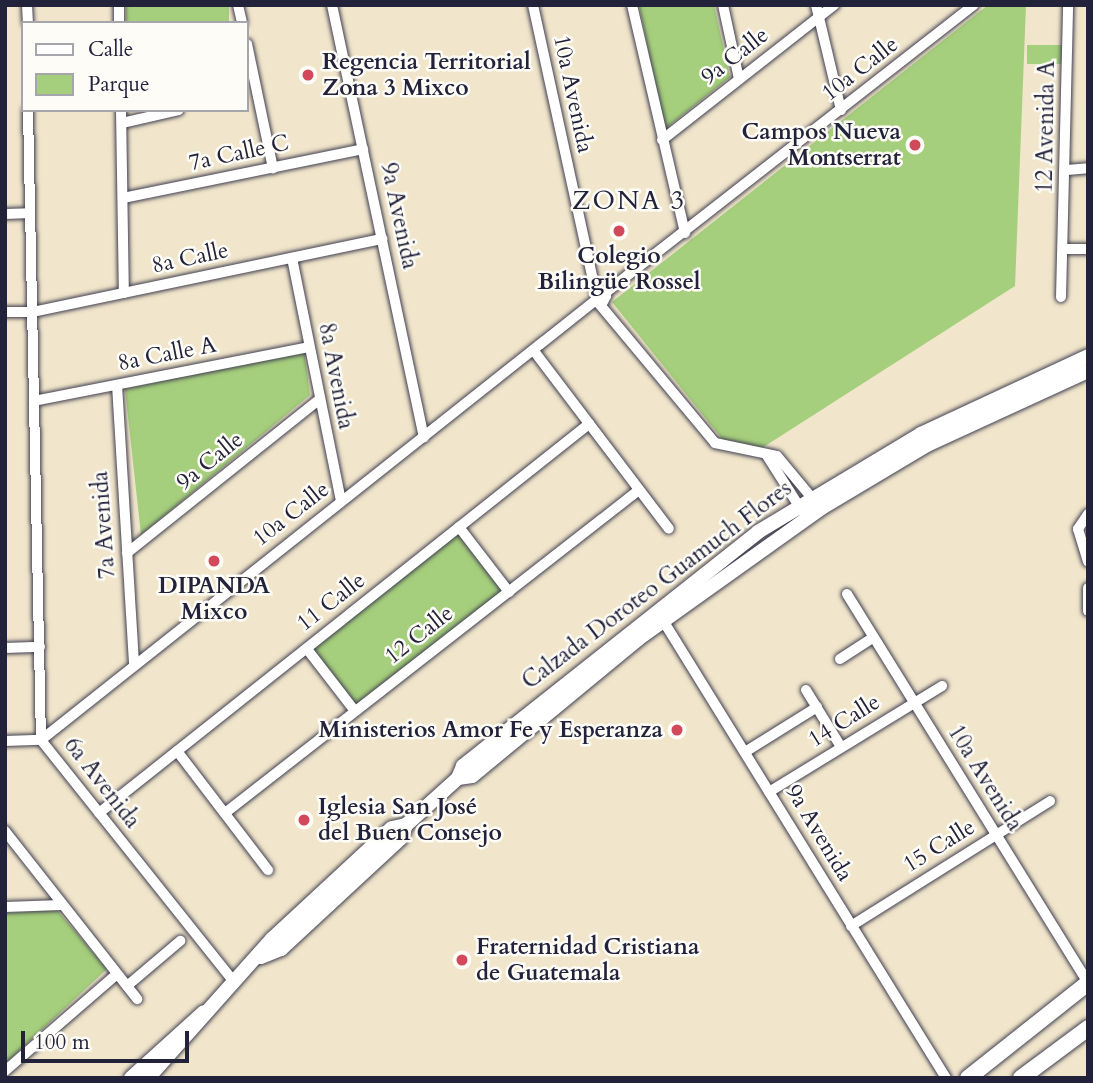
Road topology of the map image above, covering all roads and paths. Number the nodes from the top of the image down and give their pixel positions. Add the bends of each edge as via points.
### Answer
1 (332, 5) edge
2 (533, 5) edge
3 (632, 5) edge
4 (723, 5) edge
5 (834, 5) edge
6 (974, 5) edge
7 (1068, 5) edge
8 (818, 11) edge
9 (248, 54) edge
10 (739, 79) junction
11 (252, 94) edge
12 (841, 110) junction
13 (29, 112) edge
14 (121, 112) edge
15 (170, 112) edge
16 (122, 123) junction
17 (662, 141) junction
18 (363, 149) junction
19 (273, 167) junction
20 (1088, 168) edge
21 (1067, 170) junction
22 (123, 198) junction
23 (30, 213) junction
24 (5, 214) edge
25 (685, 233) junction
26 (382, 239) junction
27 (1065, 249) junction
28 (1088, 249) edge
29 (292, 258) junction
30 (124, 293) junction
31 (600, 296) junction
32 (1062, 297) dead end
33 (5, 312) edge
34 (32, 312) junction
35 (309, 347) junction
36 (534, 351) junction
37 (1088, 356) edge
38 (1088, 370) edge
39 (117, 385) junction
40 (1028, 387) junction
41 (319, 400) junction
42 (34, 401) junction
43 (589, 424) junction
44 (424, 437) junction
45 (766, 454) junction
46 (639, 490) junction
47 (812, 496) junction
48 (341, 501) junction
49 (799, 505) junction
50 (820, 509) junction
51 (1088, 514) edge
52 (807, 518) junction
53 (459, 527) junction
54 (669, 529) dead end
55 (127, 553) junction
56 (1088, 561) edge
57 (1088, 588) edge
58 (509, 592) junction
59 (847, 594) dead end
60 (1088, 611) edge
61 (660, 615) junction
62 (874, 638) junction
63 (40, 647) junction
64 (5, 648) edge
65 (307, 649) junction
66 (839, 659) dead end
67 (134, 663) junction
68 (942, 686) dead end
69 (806, 690) dead end
70 (914, 702) junction
71 (817, 707) junction
72 (355, 712) junction
73 (41, 740) junction
74 (5, 741) edge
75 (841, 747) junction
76 (177, 751) junction
77 (745, 752) junction
78 (769, 792) junction
79 (1050, 801) dead end
80 (99, 813) junction
81 (225, 813) junction
82 (5, 831) edge
83 (996, 835) junction
84 (268, 870) dead end
85 (61, 905) junction
86 (5, 907) edge
87 (851, 926) junction
88 (180, 941) dead end
89 (117, 974) junction
90 (1088, 983) edge
91 (234, 984) junction
92 (127, 986) junction
93 (138, 999) dead end
94 (208, 1009) junction
95 (1088, 1028) edge
96 (5, 1071) edge
97 (131, 1078) edge
98 (148, 1078) edge
99 (946, 1078) edge
100 (968, 1078) edge
101 (1021, 1078) edge

1 - 18 street, 9a Avenida
2 - 31 street, 10a Avenida via 591,273
3 - 17 street
4 - 10 street
5 - 8 street, 9a Calle
6 - 12 street, 10a Calle
7 - 21 street, 12 Avenida A
8 - 10 street, 9a Calle
8 - 12 street
9 - 11 street
10 - 17 street, 9a Calle
11 - 19 street
12 - 25 street, 10a Calle
13 - 23 street, 6a Avenida
14 - 16 street
15 - 16 street
16 - 22 street
17 - 25 street
18 - 19 street, 7a Calle C
18 - 26 street, 9a Avenida
19 - 22 street, 7a Calle C
20 - 21 street
21 - 27 street, 12 Avenida A
22 - 30 street
23 - 24 street
23 - 34 street, 6a Avenida
25 - 31 street, 10a Calle
26 - 29 street, 8a Calle
26 - 44 street, 9a Avenida
27 - 28 street
27 - 32 street, 12 Avenida A
29 - 30 street, 8a Calle
29 - 35 street, 8a Avenida
30 - 34 street, 8a Calle
31 - 36 street, 10a Calle
31 - 45 street, 10a Avenida via 715,443
33 - 34 street, 8a Calle
34 - 42 street, 6a Avenida
35 - 39 street, 8a Calle A
35 - 41 street, 8a Avenida
36 - 43 street
36 - 44 street, 10a Calle
37 - 40 main road, Calzada Doroteo Guamuch Flores
38 - 40 main road, Calzada Doroteo Guamuch Flores
39 - 42 street, 8a Calle A
39 - 55 street, 7a Avenida
40 - 47 main road, Calzada Doroteo Guamuch Flores
40 - 50 main road, Calzada Doroteo Guamuch Flores
41 - 48 street, 8a Avenida
41 - 55 street, 9a Calle
42 - 63 street, 6a Avenida
43 - 46 street
43 - 53 street, 11 Calle
44 - 48 street, 10a Calle
45 - 47 street, 10a Avenida via 785,463
45 - 49 street
46 - 54 street
46 - 58 street, 12 Calle
47 - 49 main road, Calzada Doroteo Guamuch Flores
47 - 50 street, 10a Avenida
48 - 67 street, 10a Calle
49 - 52 street
49 - 61 main road, Calzada Doroteo Guamuch Flores
50 - 52 main road, Calzada Doroteo Guamuch Flores
51 - 56 street via 1078,529
52 - 61 main road, Calzada Doroteo Guamuch Flores
53 - 58 street
53 - 65 street, 11 Calle
55 - 67 street, 7a Avenida
57 - 60 street
58 - 72 street, 12 Calle
59 - 62 street, 10a Avenida
61 - 77 street, 9a Avenida
61 - 91 main road, Calzada Doroteo Guamuch Flores via 463,766 458,778 406,825 401,838 283,947 261,957
62 - 66 street
62 - 70 street, 10a Avenida
63 - 64 street
63 - 73 street, 6a Avenida
65 - 72 street
65 - 76 street, 11 Calle
67 - 73 street, 10a Calle
68 - 70 street, 14 Calle
69 - 71 street
70 - 75 street, 14 Calle
70 - 83 street, 10a Avenida
71 - 75 street
71 - 77 street
72 - 81 street, 12 Calle
73 - 74 street
73 - 80 street, 6a Avenida
75 - 78 street, 14 Calle
76 - 80 street, 11 Calle
76 - 81 street
77 - 78 street, 9a Avenida
78 - 87 street, 9a Avenida
79 - 83 street, 15 Calle
80 - 91 street, 6a Avenida
81 - 84 street
82 - 85 street
83 - 87 street, 15 Calle
83 - 90 street, 10a Avenida
85 - 86 street
85 - 89 street
87 - 99 street, 9a Avenida
88 - 92 street
89 - 92 street
89 - 96 street
90 - 100 highway
91 - 94 main road, Calzada Doroteo Guamuch Flores
92 - 93 street
94 - 97 main road, Calzada Doroteo Guamuch Flores
94 - 98 main road, Calzada Doroteo Guamuch Flores
95 - 101 highway

